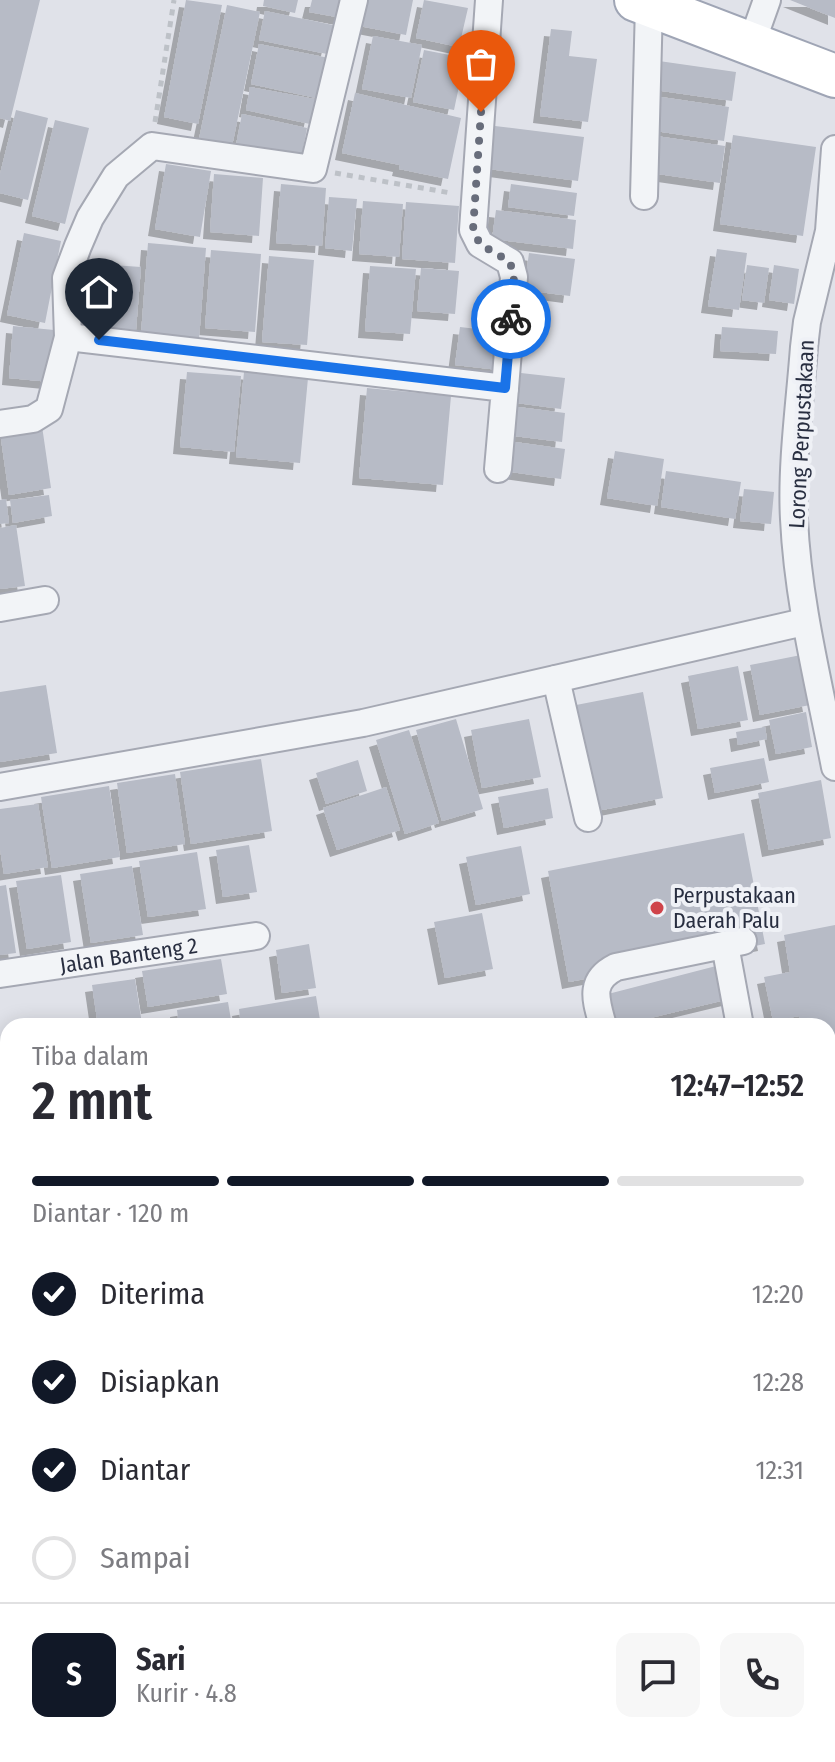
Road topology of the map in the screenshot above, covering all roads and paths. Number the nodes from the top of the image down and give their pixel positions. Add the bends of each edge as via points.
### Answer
1 (174, 0) edge
2 (354, 0) edge
3 (489, 0) edge
4 (767, 0) edge
5 (642, 2) edge
6 (751, 45) junction
7 (835, 76) edge
8 (152, 146) junction
9 (835, 149) edge
10 (313, 169) junction
11 (644, 196) dead end
12 (476, 197) junction
13 (68, 337) junction
14 (505, 388) junction
15 (0, 424) edge
16 (498, 469) dead end
17 (45, 600) dead end
18 (0, 608) edge
19 (804, 622) junction
20 (826, 676) edge
21 (556, 679) junction
22 (835, 767) edge
23 (0, 787) edge
24 (588, 818) dead end
25 (256, 936) dead end
26 (0, 974) edge
27 (602, 1018) edge
28 (739, 1018) edge

1 - 8 path
2 - 10 street
3 - 12 street
4 - 6 street
5 - 6 main road
5 - 11 street
6 - 7 main road
8 - 10 street
8 - 13 street via 116,176 90,218 66,278
9 - 19 street, Lorong Perpustakaan via 829,231 807,322 798,427 793,516
10 - 12 path
12 - 14 street via 476,238 510,262 514,277
13 - 14 street
13 - 15 street via 49,409 33,419
14 - 16 street
17 - 18 street
19 - 20 street, Lorong Perpustakaan
19 - 21 street
20 - 22 street, Lorong Perpustakaan
21 - 23 street via 363,723
21 - 24 street
25 - 26 street, Jalan Banteng 2
27 - 28 street via 596,985 602,974 734,943

